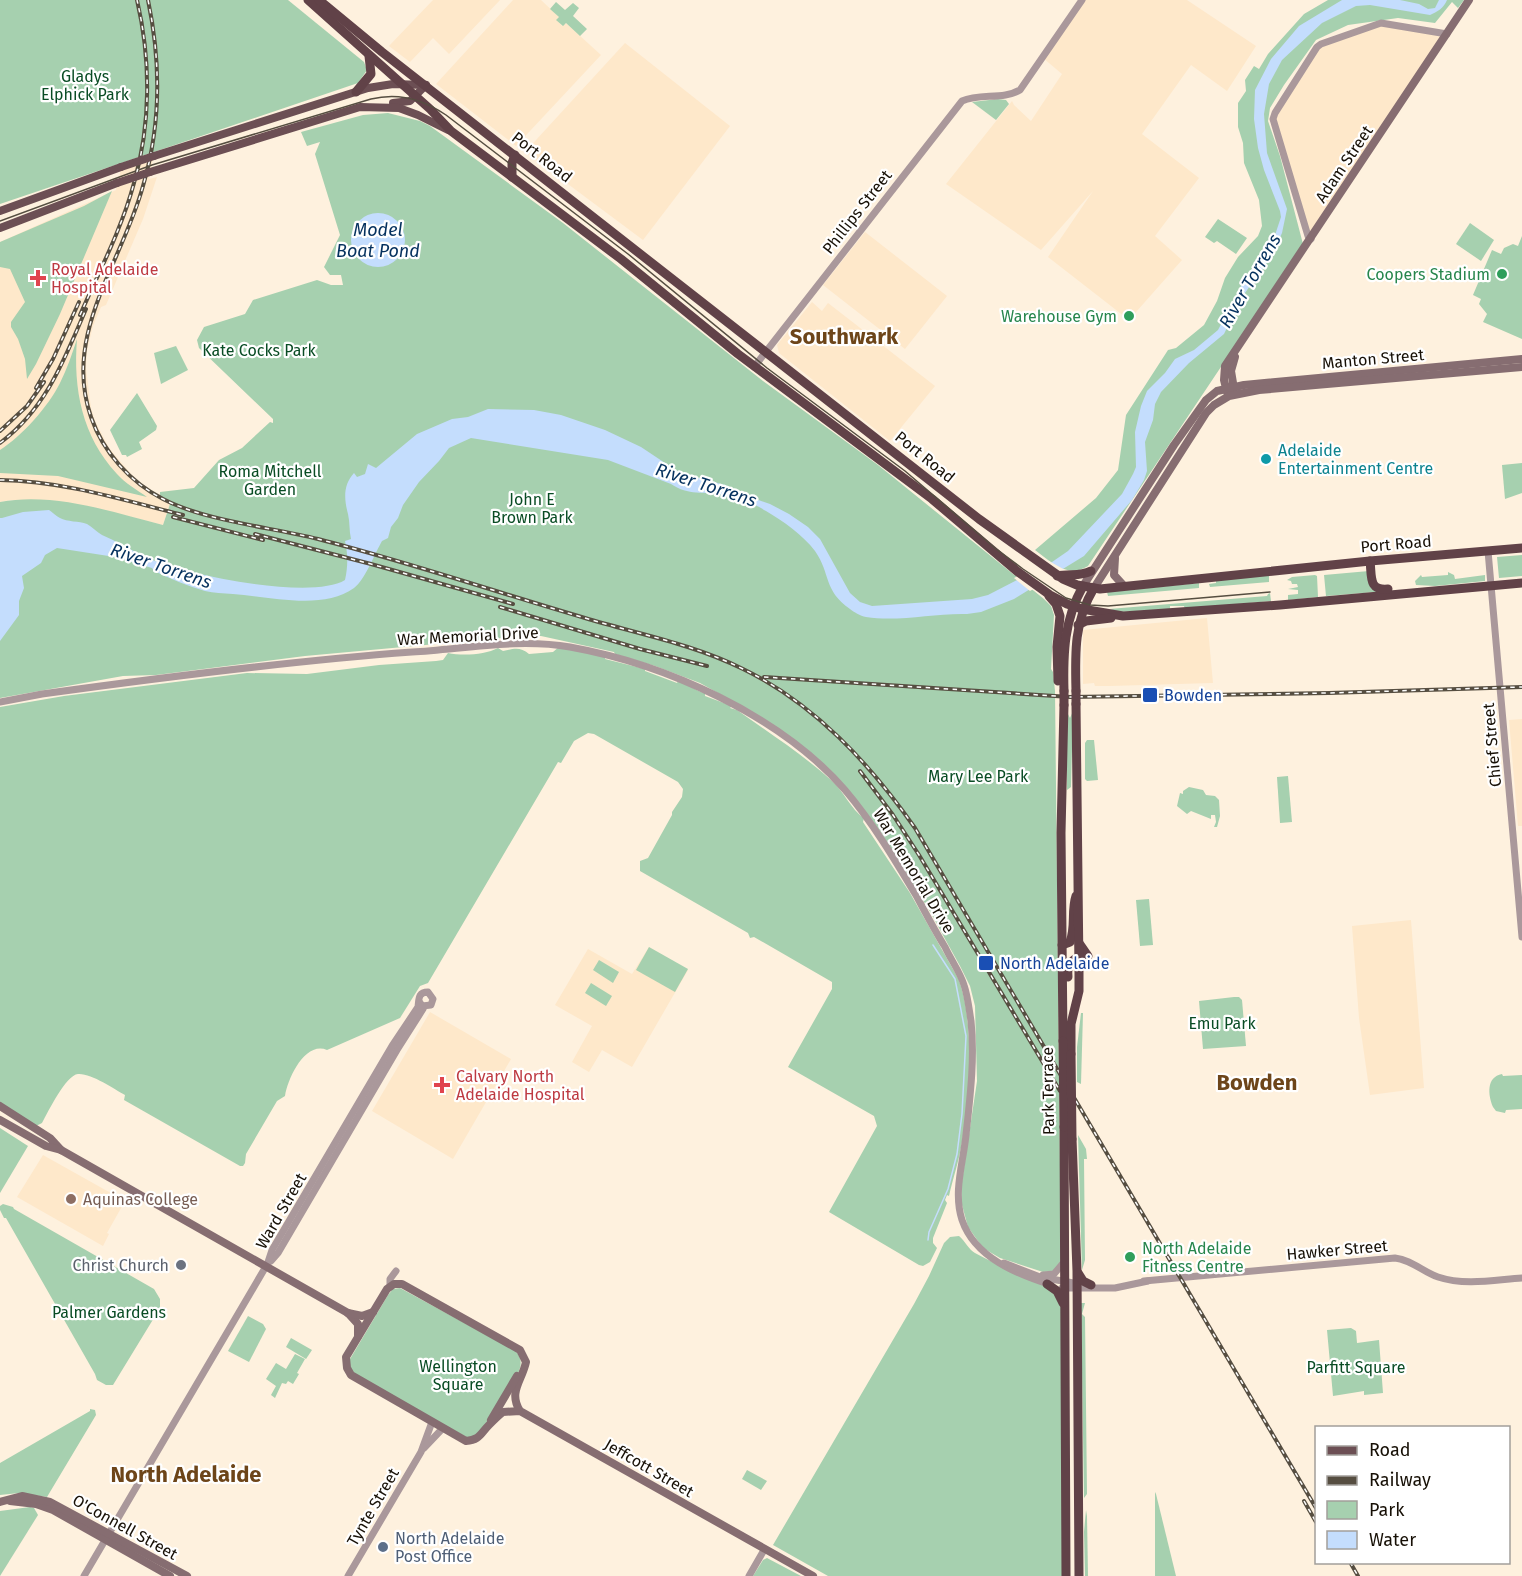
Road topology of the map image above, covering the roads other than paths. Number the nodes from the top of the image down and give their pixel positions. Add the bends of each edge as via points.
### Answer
1 (308, 0) edge
2 (320, 0) edge
3 (1082, 0) edge
4 (1469, 0) edge
5 (336, 20) junction
6 (1447, 34) junction
7 (369, 56) junction
8 (400, 83) junction
9 (426, 85) junction
10 (356, 92) junction
11 (416, 97) junction
12 (360, 107) junction
13 (451, 131) junction
14 (175, 150) junction
15 (515, 155) junction
16 (178, 164) junction
17 (512, 177) junction
18 (0, 211) edge
19 (0, 228) edge
20 (1311, 239) junction
21 (765, 352) junction
22 (1522, 359) edge
23 (754, 367) junction
24 (1522, 367) edge
25 (1231, 391) junction
26 (1522, 548) edge
27 (1488, 551) junction
28 (1116, 554) junction
29 (1370, 561) junction
30 (1091, 572) junction
31 (1057, 576) junction
32 (1522, 583) edge
33 (1491, 585) junction
34 (1083, 586) junction
35 (1124, 586) junction
36 (1094, 588) junction
37 (1043, 591) junction
38 (1407, 593) junction
39 (1078, 608) junction
40 (1123, 616) junction
41 (1078, 625) junction
42 (1061, 691) junction
43 (0, 702) edge
44 (1078, 788) junction
45 (1062, 846) junction
46 (1079, 885) junction
47 (1522, 937) edge
48 (1062, 945) junction
49 (1084, 956) junction
50 (419, 1001) junction
51 (427, 1007) junction
52 (1063, 1030) junction
53 (375, 1081) junction
54 (0, 1106) edge
55 (0, 1120) edge
56 (61, 1150) junction
57 (1066, 1261) junction
58 (1000, 1263) junction
59 (266, 1266) junction
60 (1077, 1271) junction
61 (1035, 1274) junction
62 (1522, 1278) edge
63 (399, 1283) junction
64 (1047, 1284) junction
65 (1064, 1285) junction
66 (1077, 1286) junction
67 (1091, 1286) junction
68 (390, 1287) junction
69 (1077, 1301) junction
70 (1064, 1306) junction
71 (373, 1312) junction
72 (348, 1313) junction
73 (358, 1336) junction
74 (526, 1362) junction
75 (520, 1411) junction
76 (432, 1422) junction
77 (487, 1427) junction
78 (443, 1428) junction
79 (421, 1452) junction
80 (1, 1502) edge
81 (107, 1537) junction
82 (764, 1550) junction
83 (84, 1576) edge
84 (170, 1576) edge
85 (187, 1576) edge
86 (348, 1576) edge
87 (748, 1576) edge
88 (813, 1576) edge
89 (1066, 1576) edge
90 (1079, 1576) edge

1 - 5 highway
2 - 5 highway
3 - 21 street, Phillips Street via 1024,86 1010,94 962,101
4 - 6 main road, Adam Street
5 - 7 highway, Port Road
5 - 9 highway, Port Road
6 - 20 main road, Adam Street
6 - 20 street via 1381,23 1317,47 1274,119
7 - 8 highway, Port Road
7 - 10 highway via 371,74
8 - 9 main road
8 - 10 main road
8 - 11 highway, Port Road
9 - 11 main road
9 - 15 highway, Port Road
10 - 14 main road
11 - 12 main road via 406,103
11 - 13 highway, Port Road
12 - 13 main road, Port Road via 399,108
12 - 16 main road, Port Road
13 - 17 highway, Port Road
14 - 16 main road
14 - 18 main road, bridge
15 - 17 highway
15 - 21 highway, Port Road
16 - 19 main road, Port Road, bridge
17 - 23 highway, Port Road
20 - 25 main road, Adam Street via 1242,342 1231,371
21 - 23 street, Phillips Street
21 - 31 highway, Port Road
22 - 25 main road, Manton Street
23 - 37 highway, Port Road via 932,499
24 - 25 main road, Manton Street
25 - 28 main road via 1206,413
25 - 30 main road via 1217,391 1206,400
26 - 27 highway, Port Road
27 - 29 highway, Port Road
27 - 33 street, Chief Street
28 - 35 main road via 1114,575
28 - 36 main road
29 - 35 highway, Port Road
29 - 38 highway via 1376,588
30 - 31 highway
30 - 34 main road
31 - 34 highway, Port Road
32 - 33 highway, Port Road
33 - 38 highway, Port Road
33 - 47 street, Chief Street
34 - 36 highway, Port Road
34 - 39 highway
35 - 36 highway, Port Road
36 - 39 highway
37 - 39 highway, Port Road
37 - 42 highway via 1056,604 1060,616 1057,647
38 - 40 highway, Port Road
39 - 40 highway, Port Road
39 - 41 highway, Park Terrace
39 - 42 highway, Park Terrace via 1064,649
40 - 41 highway
41 - 44 highway, Park Terrace, bridge
42 - 45 highway, Park Terrace, bridge
43 - 58 street, War Memorial Drive via 308,660 529,644 568,647 654,669 730,703 794,745 843,788 891,854 961,977 972,1041 958,1201 972,1240
44 - 45 highway via 1068,793 1068,833
44 - 46 highway, Park Terrace
45 - 48 highway, Park Terrace
46 - 48 highway via 1072,908 1072,936 1070,942
46 - 49 highway, Park Terrace via 1079,943
48 - 52 highway, Park Terrace
49 - 52 highway via 1073,959 1068,970 1068,1013
49 - 60 highway, Park Terrace, bridge via 1071,1024
50 - 51 street
50 - 51 street via 421,994 430,993 433,1001
50 - 53 street
51 - 53 street
52 - 57 highway, Park Terrace, bridge
53 - 59 street, Ward Street via 284,1243
54 - 56 main road via 44,1134
55 - 56 main road
56 - 59 main road
57 - 61 street via 1054,1274
57 - 65 highway, Park Terrace
58 - 61 street, War Memorial Drive
58 - 64 street, War Memorial Drive
59 - 72 main road
59 - 81 street, Ward Street
60 - 66 highway, Park Terrace
60 - 67 highway
61 - 65 street, War Memorial Drive
62 - 67 street, Hawker Street via 1451,1281 1395,1258
63 - 68 main road
63 - 68 street via 396,1271
63 - 74 main road via 520,1350
64 - 65 street, War Memorial Drive
64 - 70 highway via 1057,1291
65 - 66 street, Hawker Street
65 - 70 highway, Park Terrace
66 - 67 street, Hawker Street
66 - 69 highway, Park Terrace
67 - 69 street
68 - 71 main road
69 - 90 highway, Park Terrace
70 - 89 highway, Park Terrace
71 - 72 main road via 362,1316
71 - 73 main road
72 - 73 main road via 358,1324
73 - 76 main road via 346,1357 351,1375
74 - 75 main road via 515,1394
74 - 77 main road
75 - 77 main road via 503,1412
75 - 82 main road, Jeffcott Street
76 - 78 main road
76 - 79 street, Tynte Street
77 - 78 main road via 481,1437 466,1441
78 - 79 street, Tynte Street
79 - 86 street, Tynte Street
80 - 81 main road, O'Connell Street via 22,1496 48,1505
81 - 83 street, Ward Street
81 - 84 main road, O'Connell Street
81 - 85 main road, O'Connell Street
82 - 87 street
82 - 88 main road, Jeffcott Street

